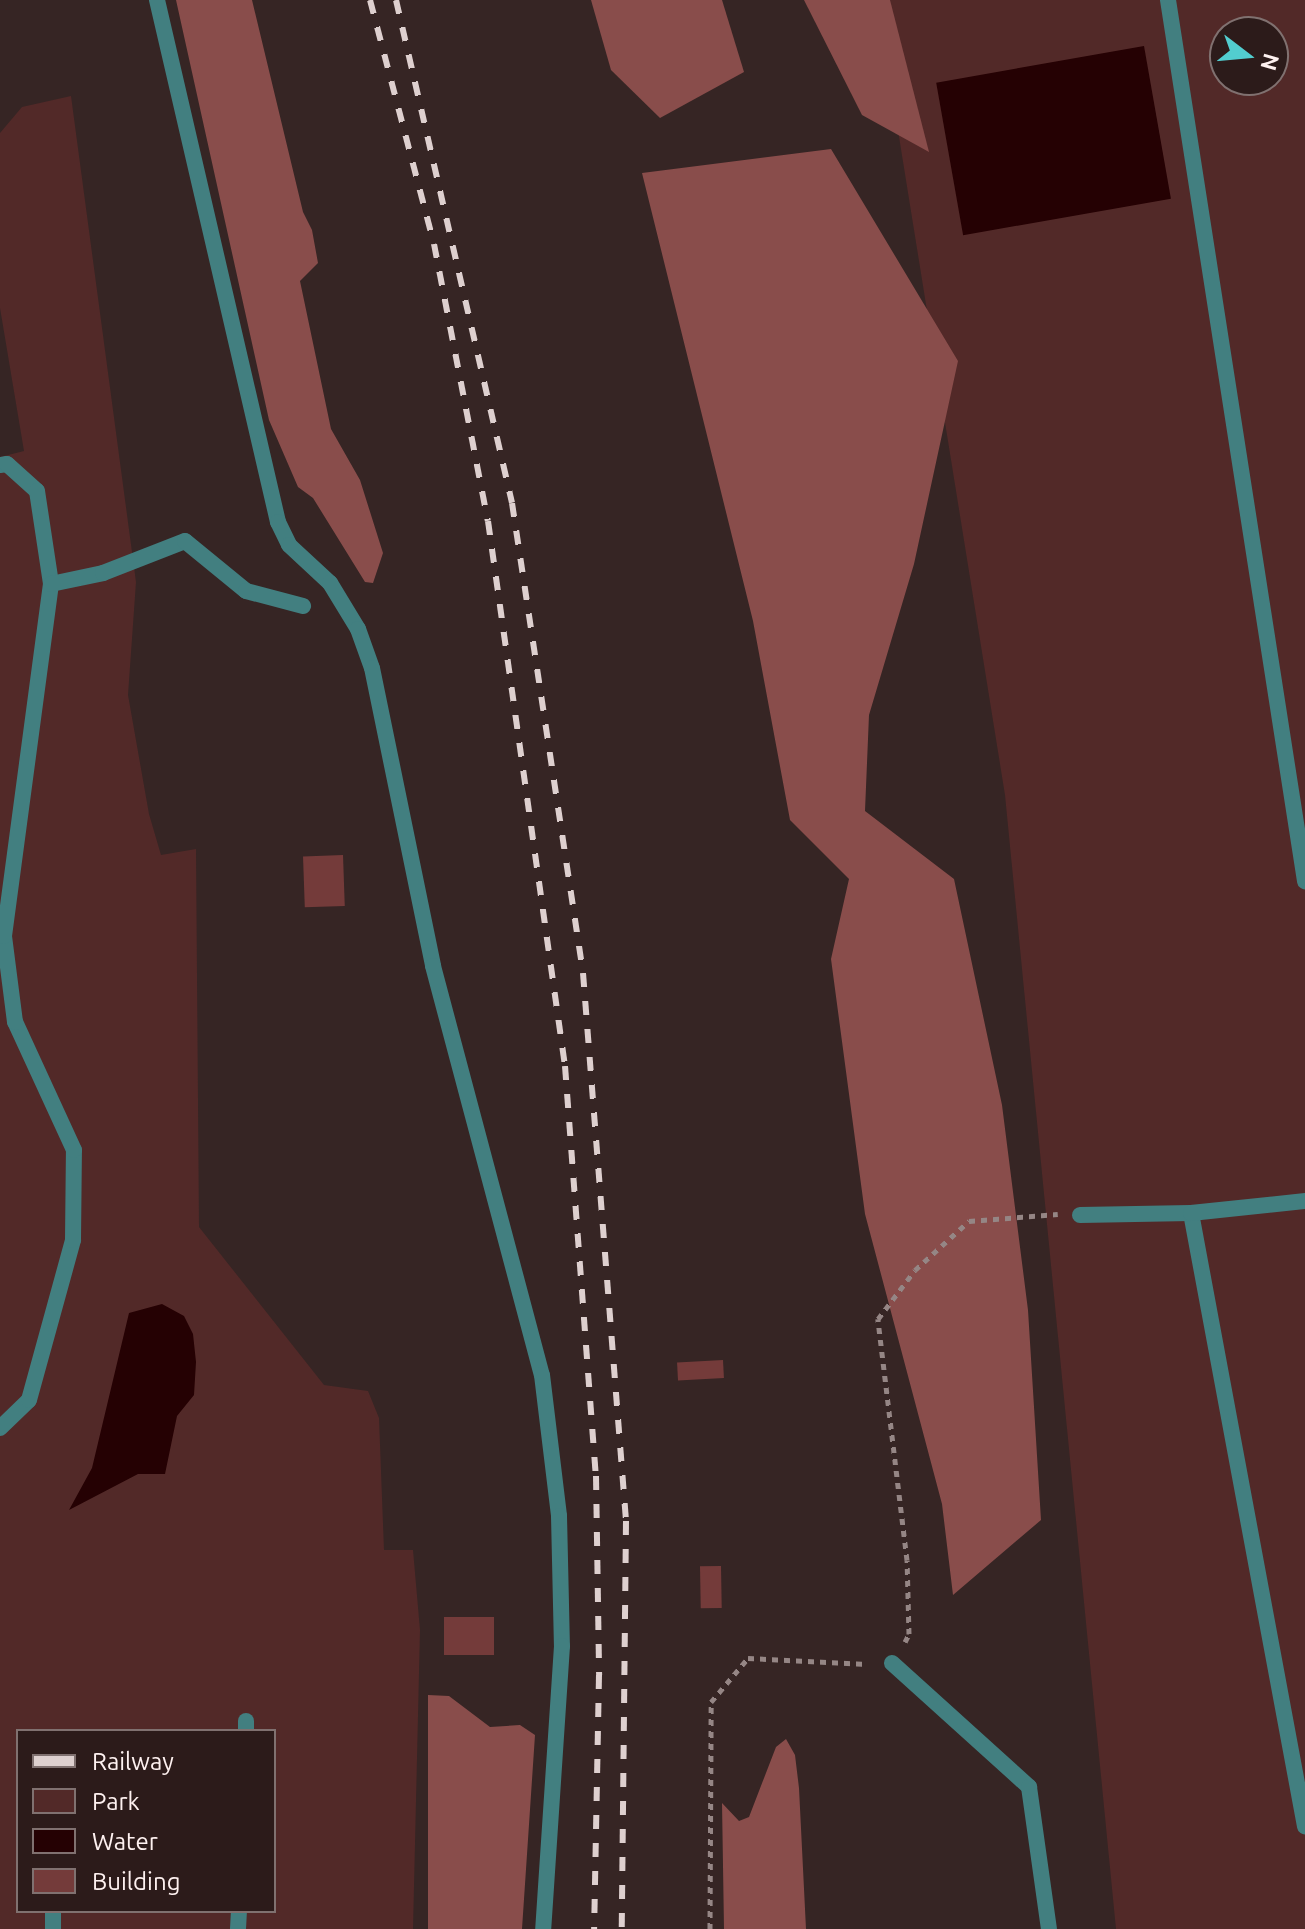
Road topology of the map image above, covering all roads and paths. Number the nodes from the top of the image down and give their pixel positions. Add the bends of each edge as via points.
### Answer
1 (157, 0) edge
2 (1168, 0) edge
3 (0, 465) edge
4 (51, 584) junction
5 (303, 606) dead end
6 (1305, 881) edge
7 (1305, 1201) edge
8 (1191, 1213) junction
9 (1080, 1215) joint
10 (0, 1428) edge
11 (892, 1663) junction
12 (1305, 1826) edge
13 (543, 1929) edge
14 (710, 1929) edge
15 (1049, 1929) edge

1 - 13 lane via 278,522 289,545 330,583 358,629 372,668 433,966 542,1375 559,1516 562,1646
2 - 6 lane
3 - 4 lane via 7,464 37,491
4 - 5 lane via 103,573 185,541 246,591
4 - 10 lane via 4,936 15,1022 74,1150 73,1240 29,1400
7 - 8 lane
8 - 9 lane
8 - 12 lane
9 - 11 path via 1036,1212 969,1221 915,1270 878,1319 907,1575 909,1634
11 - 14 path via 748,1658 711,1702
11 - 15 lane via 1029,1787

